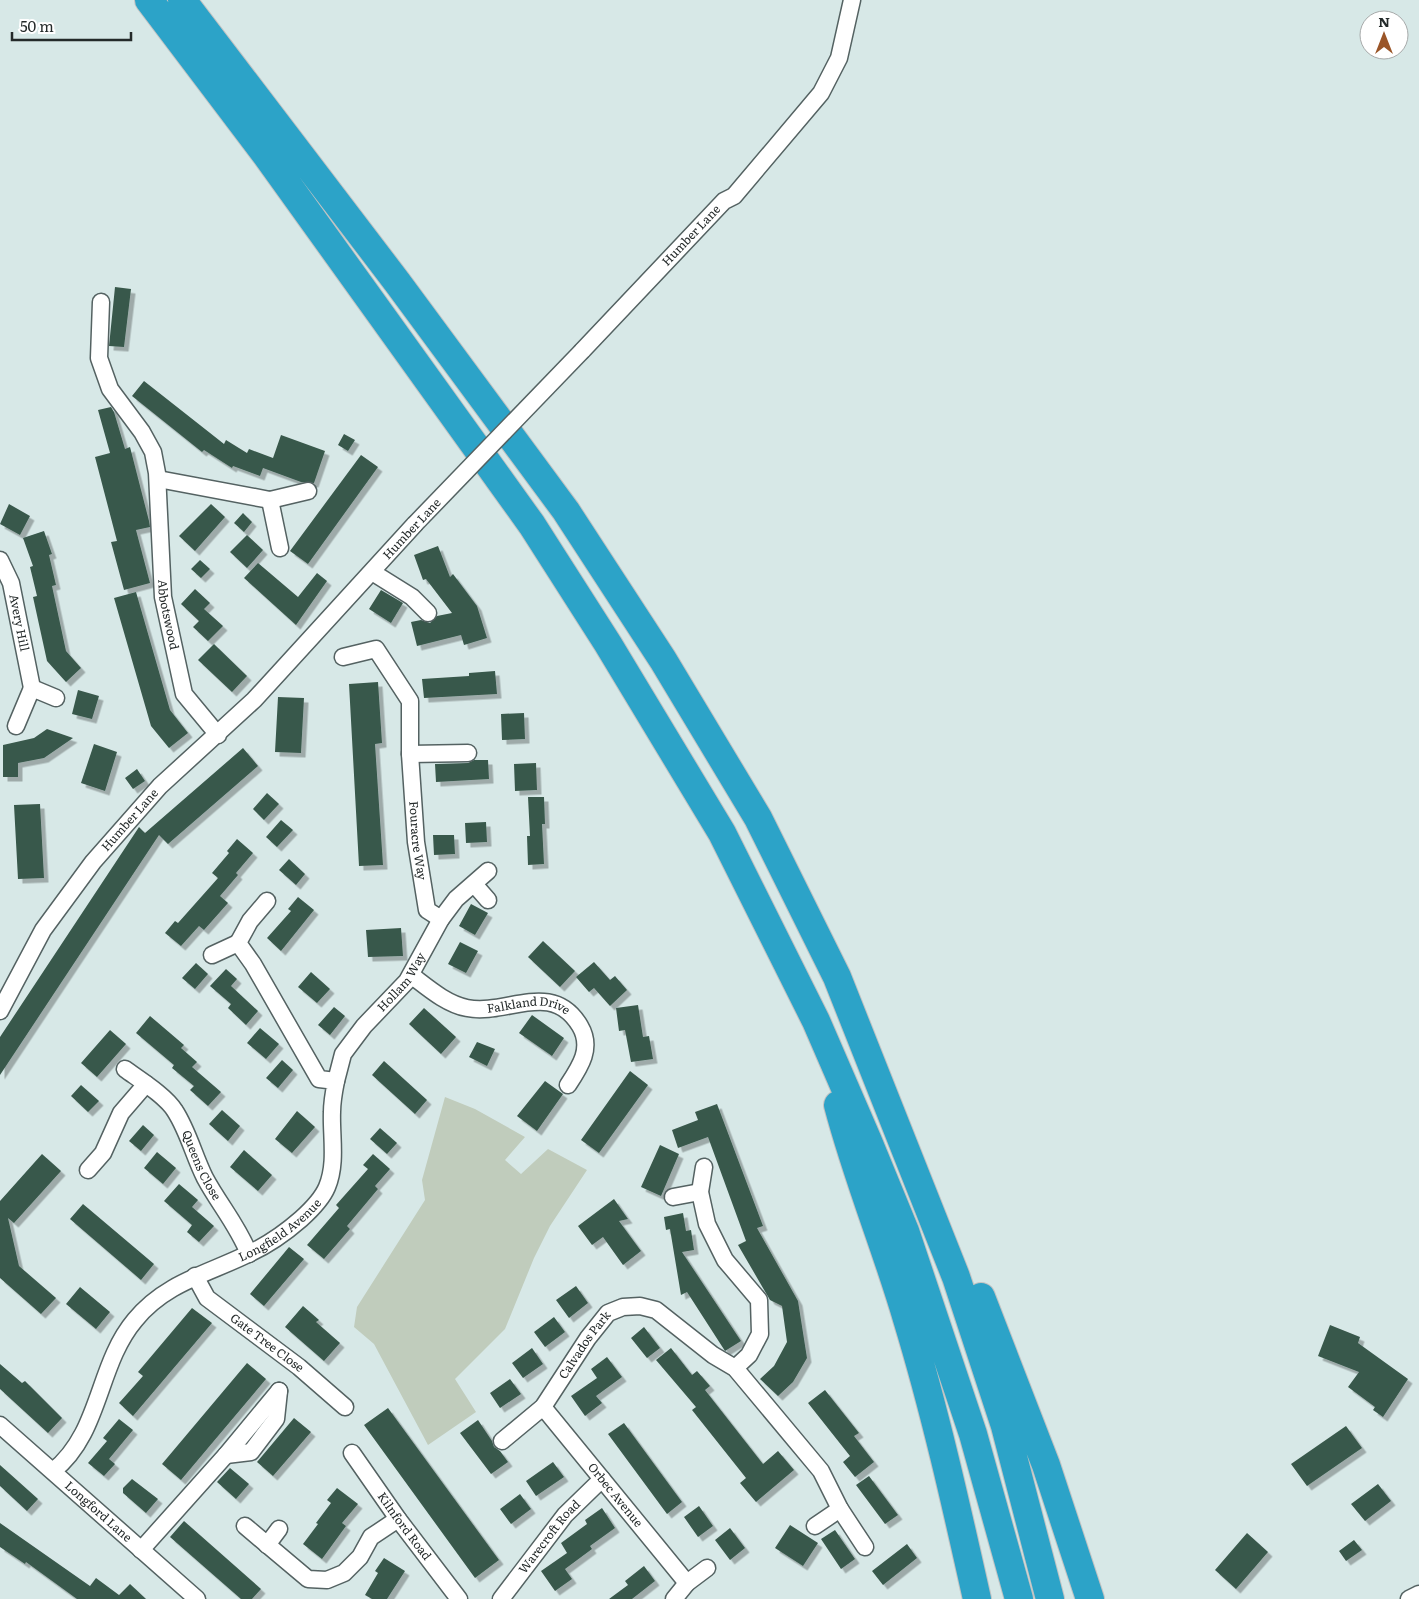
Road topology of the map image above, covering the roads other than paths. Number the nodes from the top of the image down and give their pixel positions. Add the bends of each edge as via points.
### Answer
1 (149, 0) edge
2 (182, 0) edge
3 (852, 0) edge
4 (101, 302) dead end
5 (158, 479) junction
6 (308, 492) dead end
7 (270, 500) junction
8 (280, 548) dead end
9 (0, 560) edge
10 (372, 572) junction
11 (428, 613) dead end
12 (344, 657) dead end
13 (32, 688) junction
14 (56, 698) dead end
15 (16, 726) dead end
16 (218, 735) junction
17 (468, 753) dead end
18 (410, 754) junction
19 (488, 871) dead end
20 (474, 884) junction
21 (488, 900) dead end
22 (267, 901) dead end
23 (441, 919) junction
24 (238, 943) junction
25 (212, 955) dead end
26 (411, 975) junction
27 (0, 1010) edge
28 (816, 1022) junction
29 (125, 1070) dead end
30 (336, 1081) junction
31 (146, 1084) junction
32 (568, 1085) dead end
33 (704, 1167) dead end
34 (88, 1170) dead end
35 (922, 1188) junction
36 (700, 1192) junction
37 (673, 1197) dead end
38 (249, 1254) junction
39 (194, 1276) junction
40 (735, 1368) junction
41 (543, 1406) junction
42 (345, 1407) dead end
43 (0, 1426) edge
44 (502, 1441) dead end
45 (352, 1453) dead end
46 (226, 1455) dead end
47 (53, 1471) junction
48 (602, 1479) junction
49 (840, 1509) junction
50 (398, 1519) junction
51 (245, 1526) dead end
52 (815, 1526) dead end
53 (279, 1529) dead end
54 (267, 1545) junction
55 (865, 1548) dead end
56 (141, 1550) junction
57 (707, 1568) dead end
58 (687, 1582) junction
59 (1419, 1594) edge
60 (197, 1599) edge
61 (459, 1599) edge
62 (501, 1599) edge
63 (674, 1599) edge
64 (977, 1599) edge
65 (1019, 1599) edge
66 (1050, 1599) edge
67 (1090, 1599) edge
68 (1409, 1599) edge

1 - 28 highway via 267,156 532,525 722,833
2 - 35 highway via 566,511 663,660 758,818 837,977
3 - 10 street, Humber Lane, bridge via 839,58 821,93 734,196 724,201
4 - 5 street, Abbotswood via 99,358 110,389 153,452
5 - 7 street
5 - 16 street, Abbotswood via 162,597 184,694
6 - 7 street
7 - 8 street
9 - 13 street, Avery Hill via 11,583
10 - 11 street via 412,597
10 - 16 street, Humber Lane
12 - 18 street, Fouracre Way via 376,649 410,701
13 - 14 street
13 - 15 street
16 - 27 street, Humber Lane via 160,786 92,862 43,930
17 - 18 street
18 - 23 street, Fouracre Way via 421,881 427,910
19 - 20 street, Hollam Way
20 - 21 street
20 - 23 street, Hollam Way via 456,899
22 - 24 street via 250,921
23 - 26 street, Hollam Way
24 - 25 street
24 - 30 street via 262,978 311,1067 320,1079
26 - 30 street, Hollam Way via 343,1054
26 - 32 street, Falkland Drive via 429,989 464,1007 481,1010 536,1000 561,1007 574,1017 583,1032 586,1047 584,1062
28 - 64 highway via 850,1151 907,1317 933,1406
28 - 65 highway via 868,1141 923,1283 973,1434
29 - 31 street, Queens Close
30 - 38 street, Longfield Avenue via 332,1110 333,1167 327,1188 314,1208 284,1235
31 - 34 street via 121,1113 103,1153
31 - 38 street, Queens Close via 175,1109 204,1176 240,1232
33 - 36 street
35 - 66 highway via 956,1277 1005,1426
35 - 67 highway via 967,1264 984,1304 1046,1465
36 - 37 street
36 - 40 street via 707,1224 725,1260 759,1300 760,1334 749,1354
38 - 39 street, Longfield Avenue
39 - 42 street, Gate Tree Close via 207,1298 299,1367
39 - 47 street, Longfield Avenue via 154,1300 134,1320 114,1352 81,1440
40 - 41 street, Calvados Park via 656,1310 624,1307 608,1313 600,1321
40 - 49 street, Calvados Park via 821,1471
41 - 44 street, Calvados Park
41 - 48 street, Orbec Avenue
43 - 47 street, Longford Lane
45 - 50 street, Kilnford Road
46 - 56 street
47 - 56 street, Longford Lane
48 - 58 street, Orbec Avenue
48 - 62 street, Warecroft Road via 565,1515
49 - 52 street
49 - 55 street, Calvados Park
50 - 54 street via 371,1537 360,1556 344,1573 327,1580 308,1579
50 - 61 street, Kilnford Road
51 - 54 street
53 - 54 street
56 - 60 street, Longford Lane
57 - 58 street
58 - 63 street
59 - 68 street

